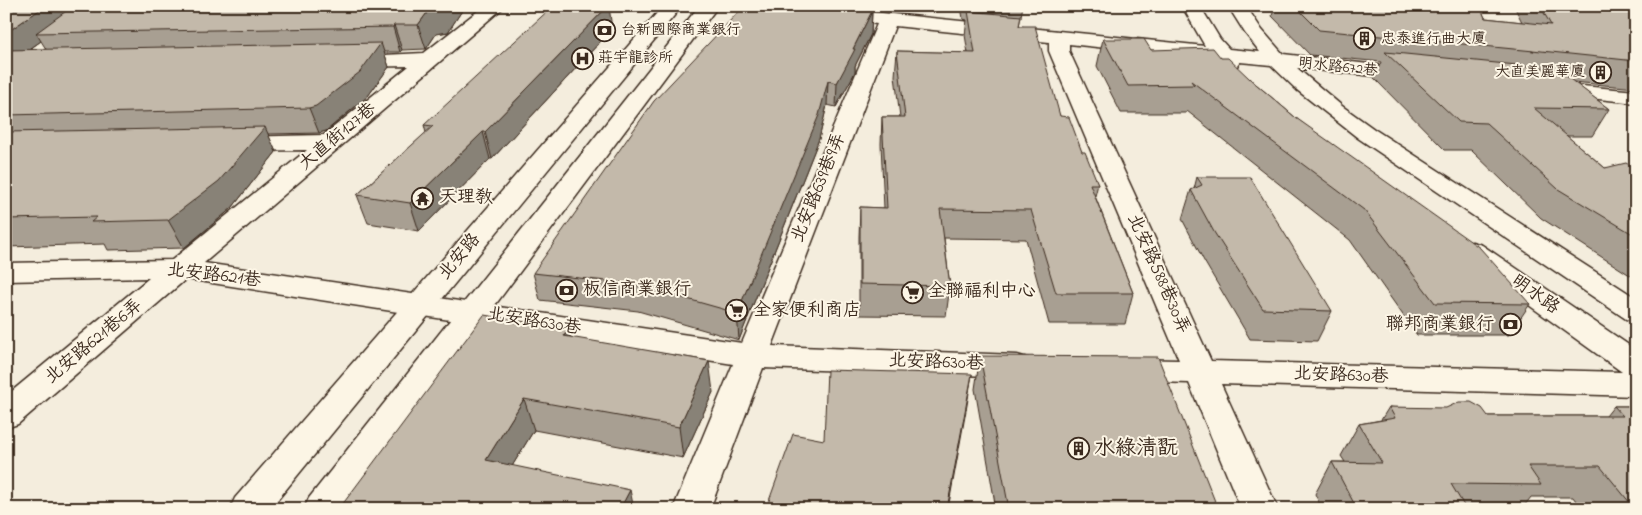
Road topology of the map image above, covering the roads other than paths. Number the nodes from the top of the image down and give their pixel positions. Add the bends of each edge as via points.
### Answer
1 (496, 6) edge
2 (673, 6) edge
3 (710, 6) edge
4 (759, 6) edge
5 (1191, 6) edge
6 (1237, 6) edge
7 (832, 10) edge
8 (889, 20) junction
9 (1060, 38) junction
10 (1223, 55) junction
11 (429, 59) junction
12 (1278, 60) junction
13 (330, 61) edge
14 (1437, 77) edge
15 (1249, 82) edge
16 (1526, 86) edge
17 (1636, 98) edge
18 (333, 142) junction
19 (214, 144) edge
20 (1454, 239) edge
21 (181, 269) junction
22 (6, 272) edge
23 (420, 305) junction
24 (1636, 312) edge
25 (472, 313) junction
26 (752, 356) junction
27 (1636, 366) edge
28 (1044, 367) edge
29 (1094, 369) edge
30 (1201, 372) junction
31 (1636, 384) edge
32 (6, 415) edge
33 (248, 509) edge
34 (322, 509) edge
35 (691, 509) edge
36 (1260, 509) edge

1 - 11 street, 大直街127巷
2 - 23 street, 北安路
3 - 25 street
4 - 7 street, 明水路672巷
5 - 10 street
6 - 12 street via 1266,49
7 - 8 street, 明水路672巷
8 - 9 street, 明水路672巷
8 - 26 street, 北安路639巷9弄
9 - 10 street, 明水路672巷
9 - 30 street, 北安路588巷30弄 via 1059,51
10 - 12 street, 明水路672巷
10 - 15 street
11 - 13 street
11 - 18 street, 大直街127巷
12 - 14 street, 明水路672巷
12 - 24 street via 1321,99 1366,133
16 - 17 street
18 - 19 street
18 - 21 street, 大直街127巷
20 - 27 street, 明水路
21 - 22 street, 北安路621巷
21 - 23 street, 北安路621巷
21 - 32 street, 北安路621巷6弄
23 - 25 street, 北安路630巷
23 - 33 street, 北安路
25 - 26 street, 北安路630巷
25 - 34 street
26 - 28 street, 北安路630巷
26 - 35 street, 北安路639巷9弄
29 - 30 street, 北安路630巷
30 - 31 street, 北安路630巷
30 - 36 street, 北安路588巷30弄

